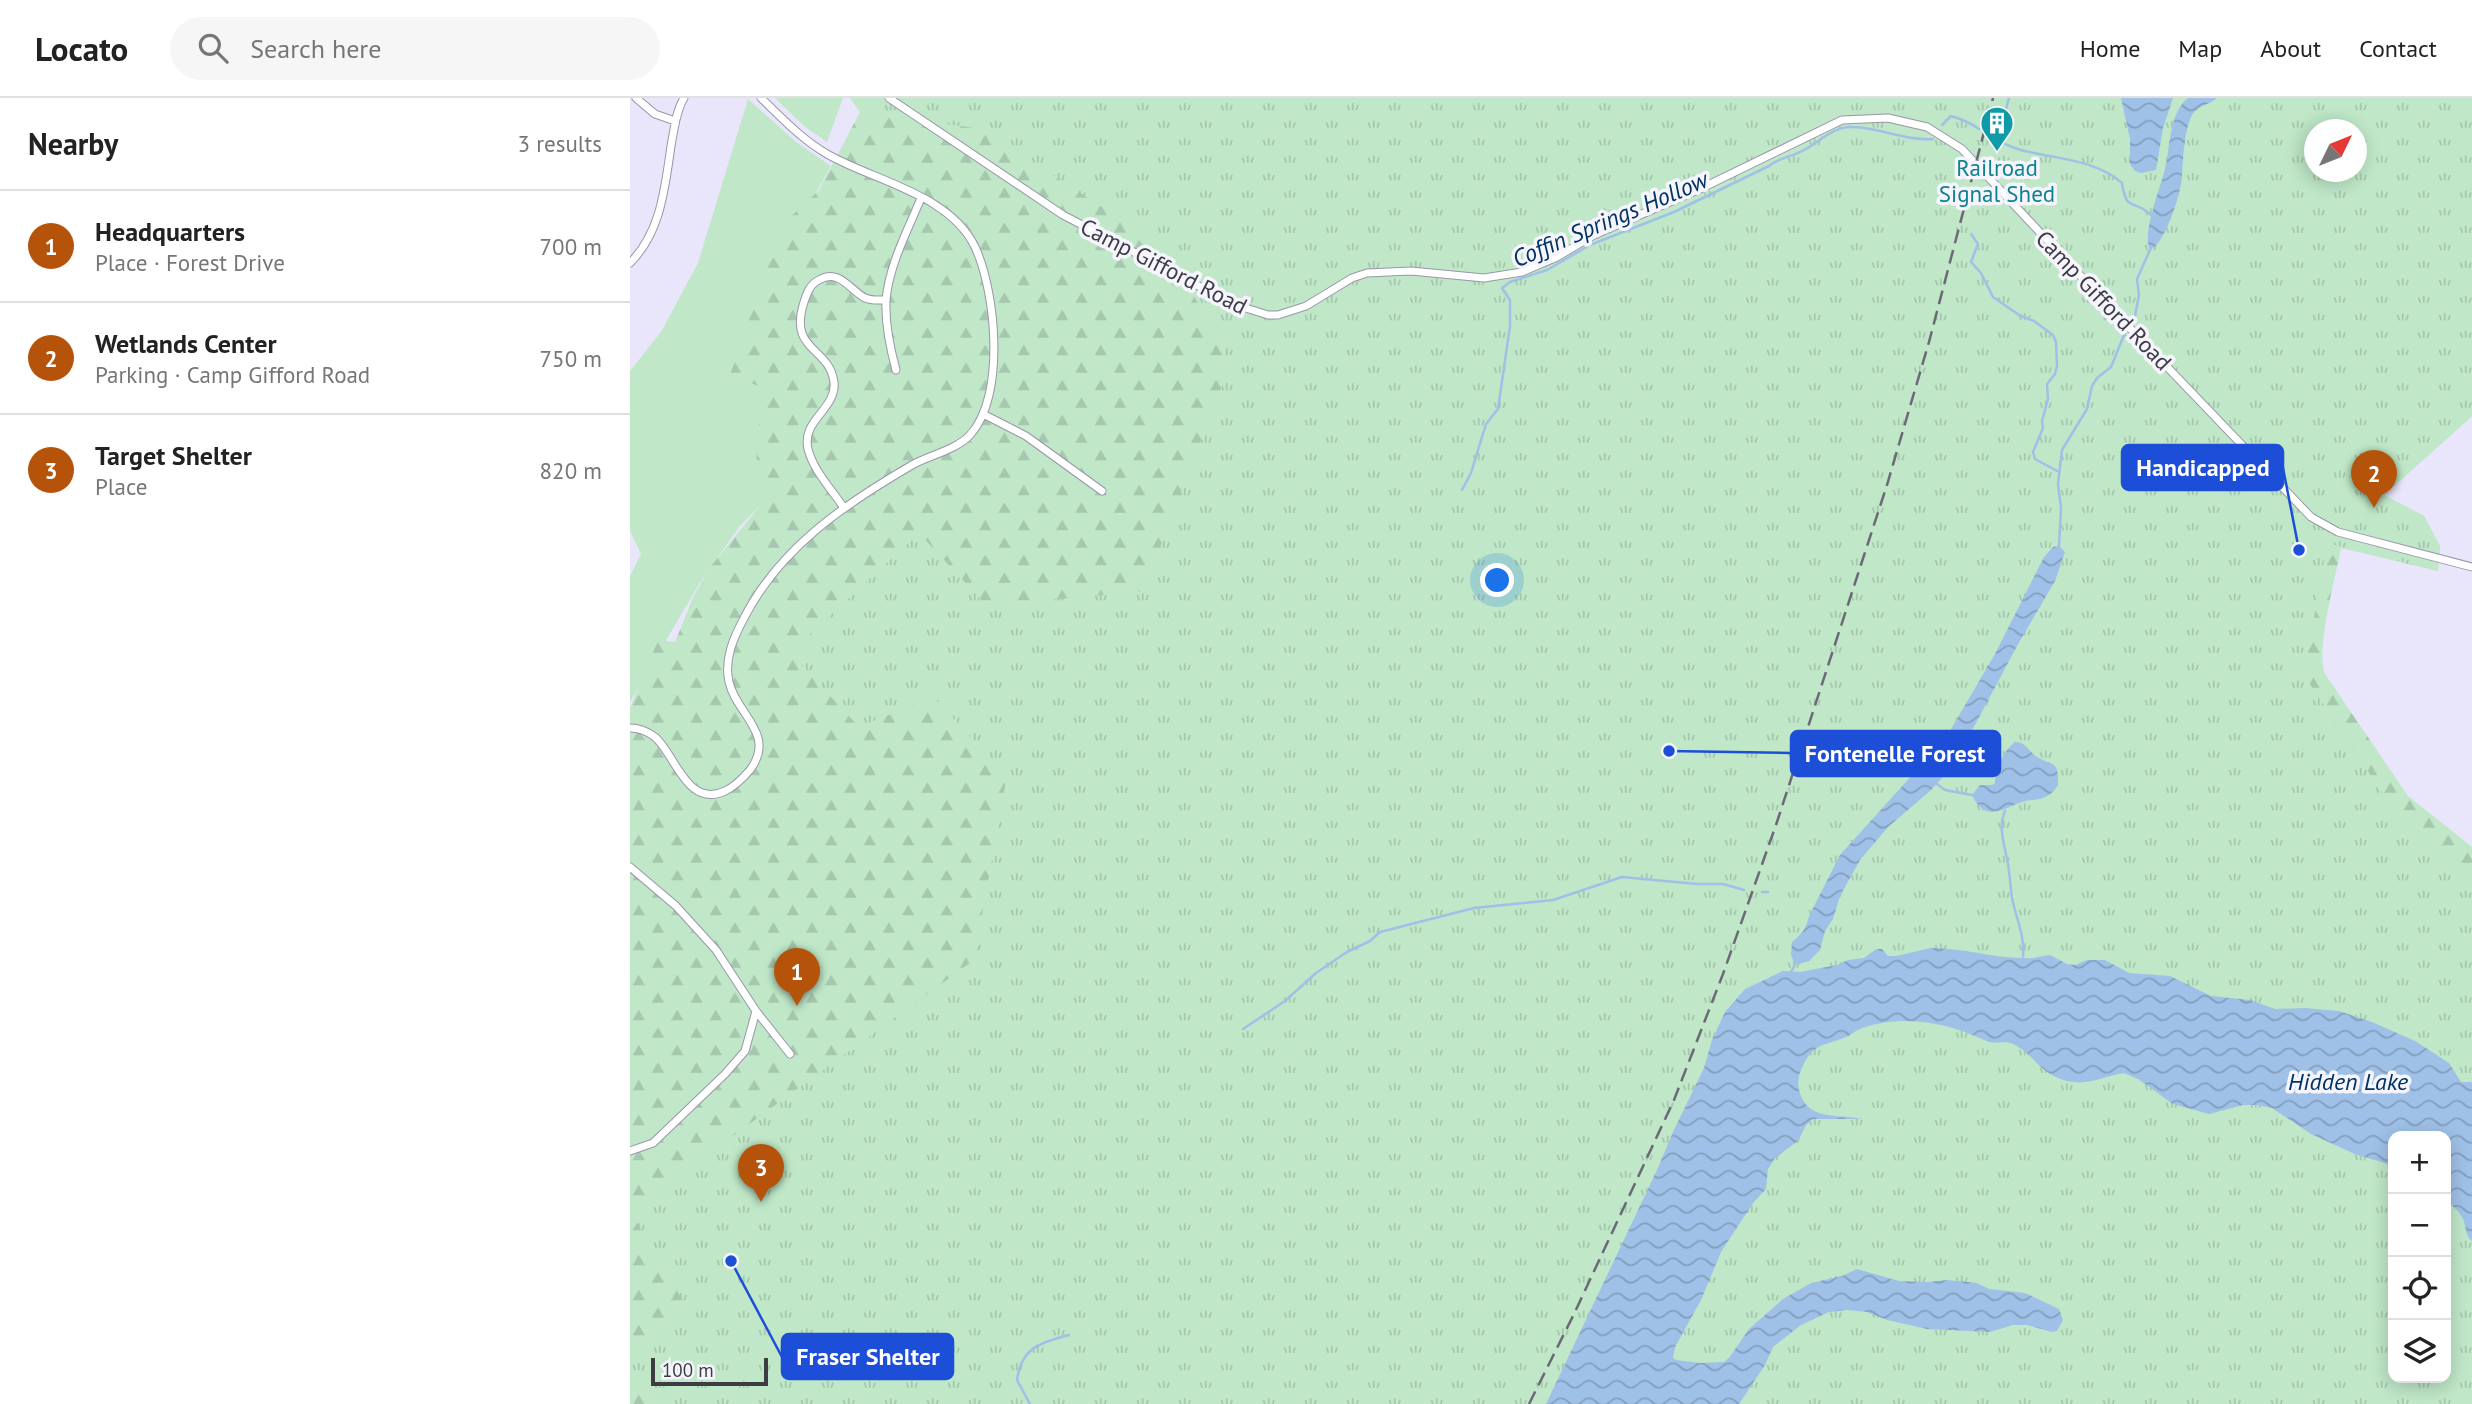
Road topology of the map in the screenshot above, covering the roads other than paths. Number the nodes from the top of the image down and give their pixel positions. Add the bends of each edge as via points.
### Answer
1 (636, 98) edge
2 (684, 98) edge
3 (761, 98) edge
4 (889, 98) edge
5 (675, 121) junction
6 (921, 198) junction
7 (630, 262) edge
8 (886, 300) junction
9 (896, 370) dead end
10 (984, 414) junction
11 (1102, 491) dead end
12 (845, 508) junction
13 (2472, 566) edge
14 (630, 727) edge
15 (630, 867) edge
16 (756, 1012) junction
17 (790, 1054) dead end
18 (630, 1151) edge

1 - 5 street via 655,114
2 - 5 street
3 - 6 street via 817,148
4 - 13 street, Camp Gifford Road via 1063,215 1233,304 1268,315 1306,306 1367,273 1411,271 1484,278 1522,272 1842,120 1888,118 1927,127 1962,149 2311,517 2338,532
5 - 7 street via 658,215 649,238
6 - 8 street
6 - 10 street via 963,228 981,261 993,349
8 - 9 street
8 - 12 street via 867,299 842,279 830,277 813,284 802,309 805,342 828,367 834,384 831,401 808,432 808,452
10 - 11 street via 1026,436
10 - 12 street via 964,440 917,462
12 - 14 street via 783,561 737,631 728,659 729,682 759,743 746,774 725,791 701,792 684,779 655,737
15 - 16 street via 676,906 716,950
16 - 17 street
16 - 18 street via 745,1051 725,1074 653,1143

